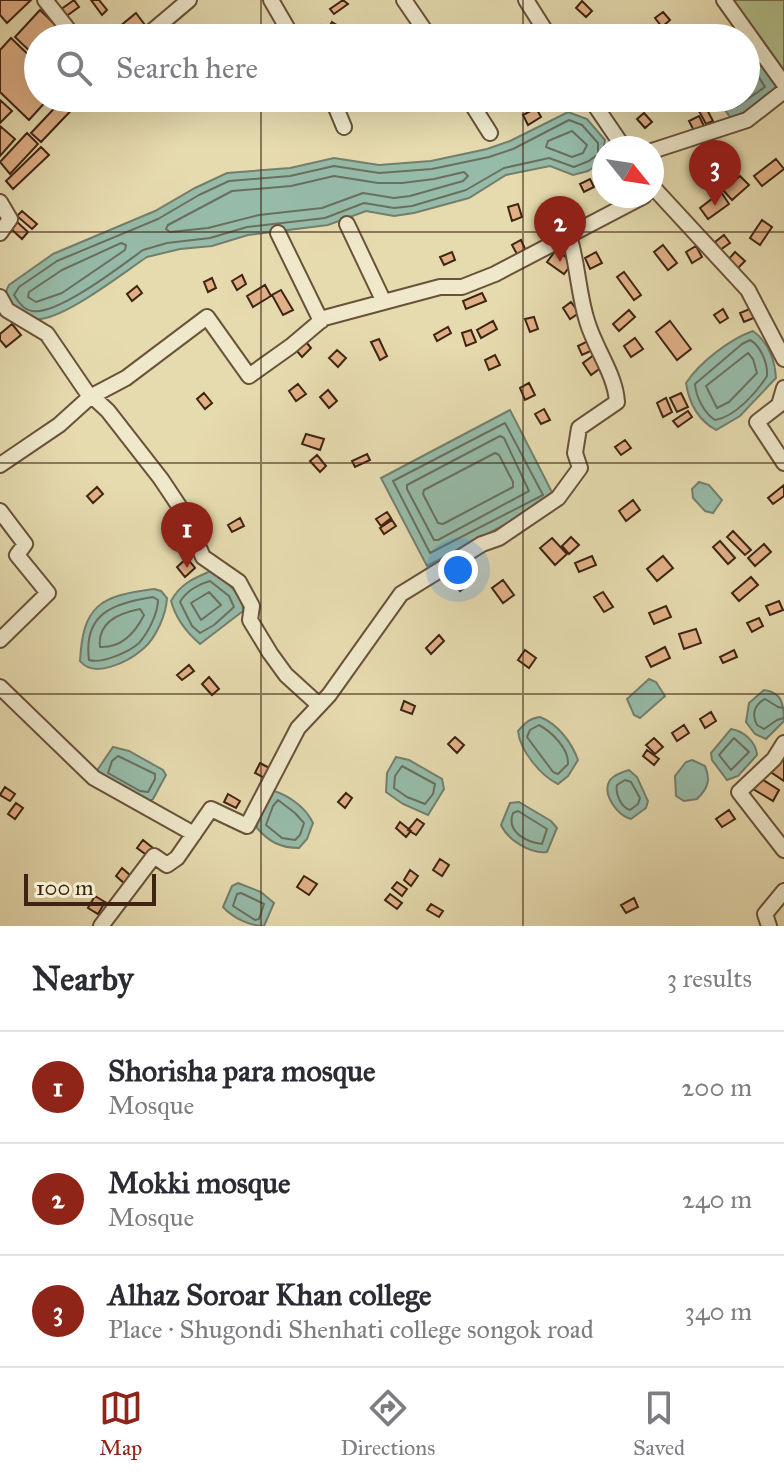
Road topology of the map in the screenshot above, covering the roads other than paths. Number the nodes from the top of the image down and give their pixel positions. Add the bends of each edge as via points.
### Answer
1 (45, 0) edge
2 (189, 0) edge
3 (271, 0) edge
4 (404, 0) edge
5 (526, 0) edge
6 (724, 0) edge
7 (64, 24) edge
8 (161, 24) edge
9 (285, 24) edge
10 (420, 24) edge
11 (541, 24) edge
12 (741, 24) edge
13 (760, 50) edge
14 (784, 84) edge
15 (784, 91) edge
16 (760, 110) edge
17 (338, 112) edge
18 (477, 112) edge
19 (600, 112) edge
20 (757, 112) edge
21 (344, 127) dead end
22 (490, 133) dead end
23 (616, 136) edge
24 (664, 147) edge
25 (0, 202) edge
26 (664, 203) edge
27 (619, 208) edge
28 (347, 224) dead end
29 (0, 233) edge
30 (278, 233) dead end
31 (569, 236) junction
32 (0, 297) edge
33 (383, 300) junction
34 (321, 321) junction
35 (784, 359) edge
36 (784, 388) edge
37 (91, 396) junction
38 (784, 463) edge
39 (0, 465) edge
40 (0, 511) edge
41 (0, 640) edge
42 (0, 687) edge
43 (319, 705) junction
44 (784, 743) edge
45 (194, 834) junction
46 (784, 850) edge
47 (784, 891) edge
48 (101, 926) edge
49 (769, 926) edge

1 - 7 street
2 - 8 street
3 - 9 street
4 - 10 street
5 - 11 street
6 - 12 street
13 - 14 street
15 - 16 street
17 - 21 street
18 - 22 street
19 - 23 street
20 - 24 street
25 - 29 street via 10,219
26 - 35 street via 748,290
27 - 31 street
28 - 33 street
30 - 34 street
31 - 33 street via 462,287
31 - 43 street via 587,323 616,384 617,402 579,428 575,453 580,468 558,498 401,594
32 - 37 street via 7,310 47,334
33 - 34 street
34 - 37 street via 249,376 221,333 203,318 126,378
36 - 38 street via 779,405 757,422
37 - 39 street
37 - 43 street via 161,479 185,515 203,557 239,582 252,606 250,620 286,675
40 - 41 street via 25,544 17,555 48,593
42 - 45 street via 94,778
43 - 45 street via 298,728 247,826 211,809
44 - 46 street via 739,792
45 - 48 street via 167,865 154,856
47 - 49 street via 765,914

